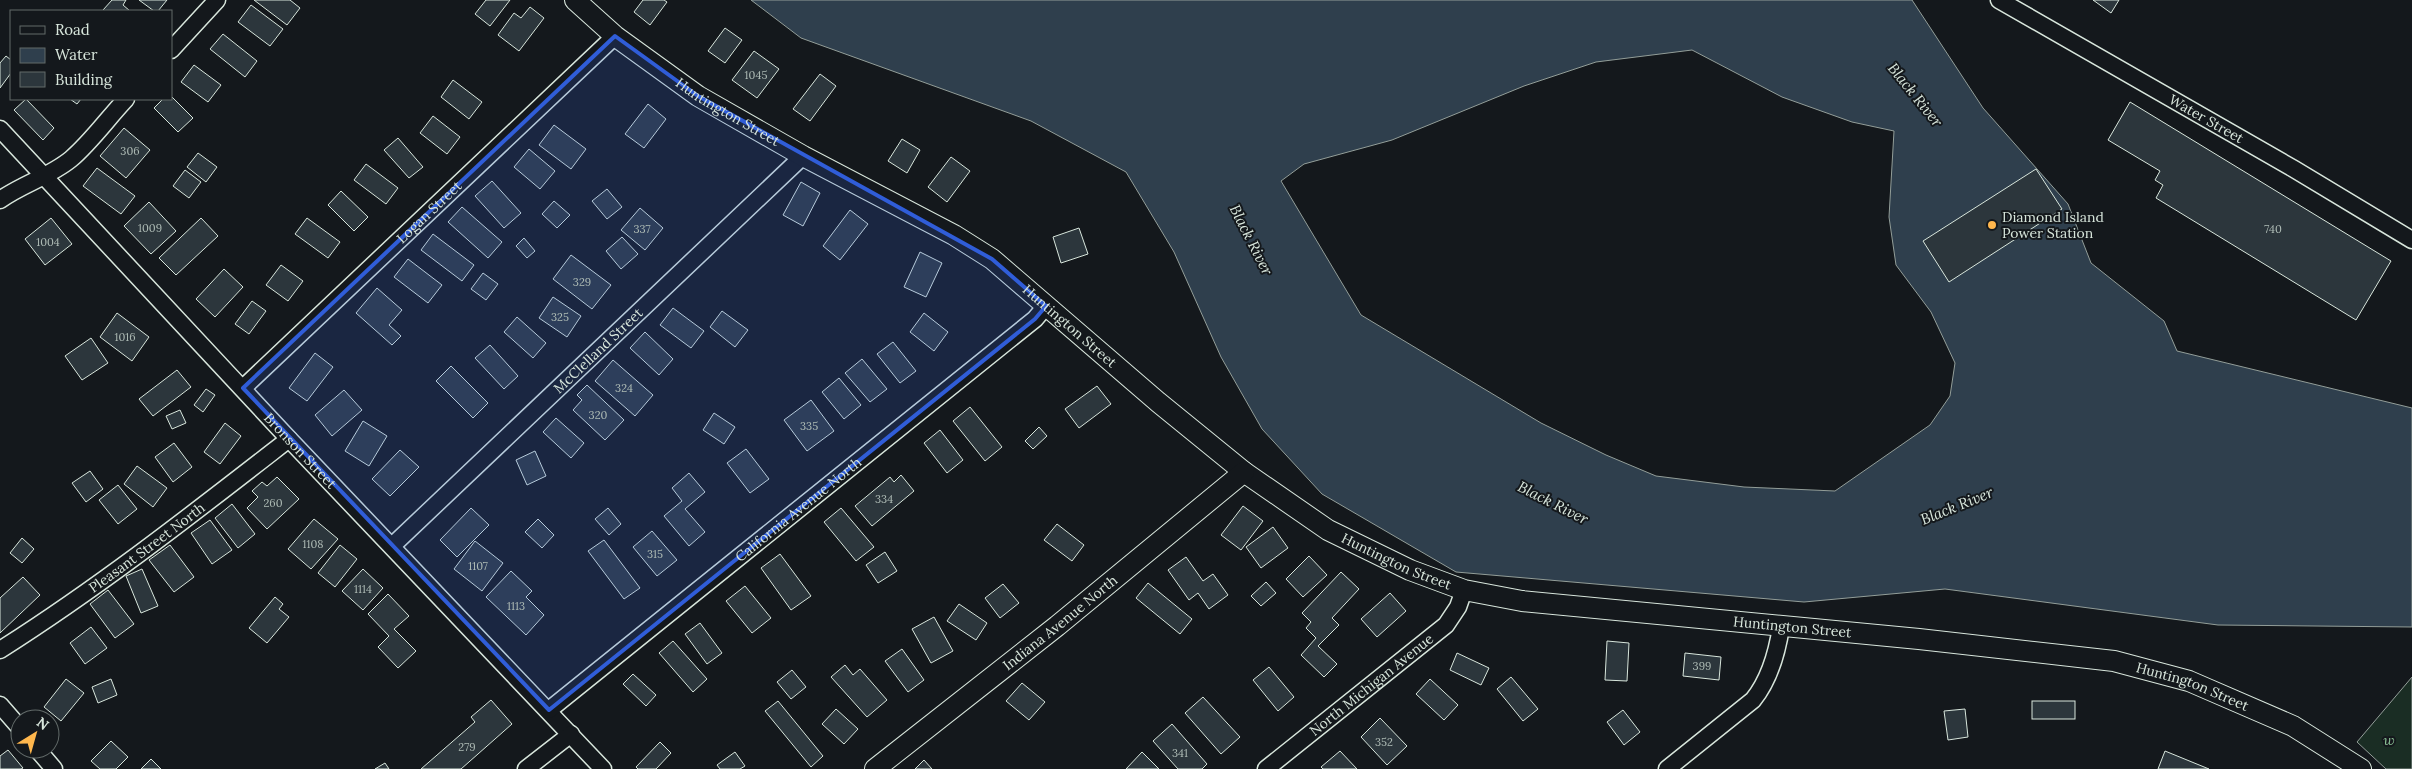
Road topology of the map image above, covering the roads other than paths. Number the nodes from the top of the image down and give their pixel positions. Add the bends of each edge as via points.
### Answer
1 (217, 0) edge
2 (575, 0) edge
3 (1999, 0) edge
4 (615, 36) junction
5 (172, 49) edge
6 (125, 100) edge
7 (0, 130) edge
8 (803, 156) junction
9 (44, 176) junction
10 (0, 200) edge
11 (2412, 240) edge
12 (1046, 306) junction
13 (243, 388) junction
14 (289, 439) junction
15 (1244, 472) junction
16 (392, 546) junction
17 (1464, 590) junction
18 (1782, 627) junction
19 (0, 650) edge
20 (0, 704) edge
21 (549, 710) junction
22 (10, 716) edge
23 (571, 734) junction
24 (46, 759) edge
25 (54, 769) edge
26 (526, 769) edge
27 (603, 769) edge
28 (875, 769) edge
29 (1266, 769) edge
30 (1667, 769) edge
31 (2361, 769) edge

1 - 5 street
2 - 4 street, Huntington Street
3 - 11 street, Water Street
4 - 8 street, Huntington Street via 698,96
4 - 13 street, Logan Street
6 - 9 street via 71,159
7 - 9 street, Bronson Street
8 - 12 street, Huntington Street via 954,235 992,259
8 - 16 street, McClelland Street
9 - 10 street via 14,189
9 - 13 street, Bronson Street
12 - 15 street, Huntington Street
12 - 21 street, California Avenue North via 1035,319
13 - 14 street, Bronson Street
14 - 16 street, Bronson Street
14 - 19 street, Pleasant Street North via 70,605
15 - 17 street, Huntington Street via 1328,530 1410,570
15 - 28 street, Indiana Avenue North via 1057,626
16 - 21 street, Bronson Street
17 - 18 street, Huntington Street via 1522,602
17 - 29 street, North Michigan Avenue via 1446,625
18 - 30 street via 1778,650 1763,688 1753,700
18 - 31 street, Huntington Street via 2114,661 2189,681 2293,726
20 - 22 street
21 - 23 street, Bronson Street
23 - 26 street
23 - 27 street, Bronson Street
24 - 25 street

